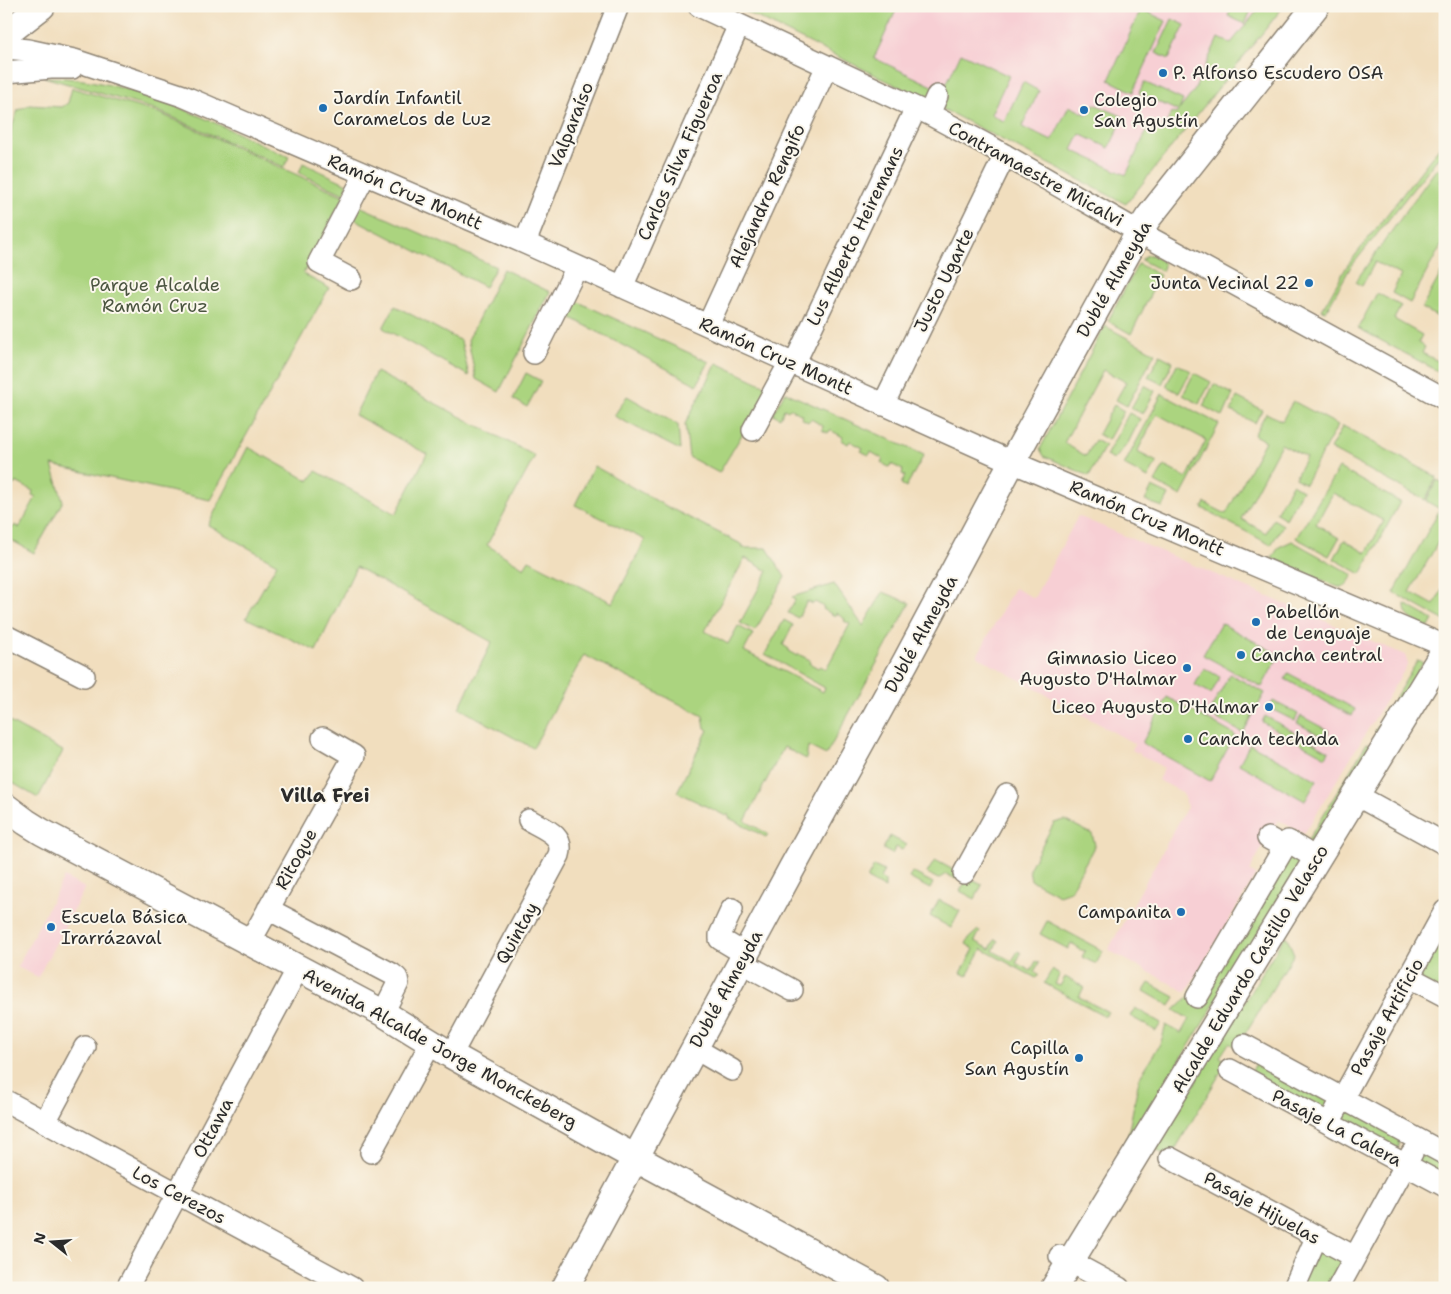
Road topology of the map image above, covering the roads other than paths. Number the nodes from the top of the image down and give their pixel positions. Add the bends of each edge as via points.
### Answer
1 (18, 6) edge
2 (42, 6) edge
3 (618, 6) edge
4 (699, 6) edge
5 (1316, 6) edge
6 (6, 15) edge
7 (740, 25) junction
8 (6, 34) edge
9 (6, 48) edge
10 (827, 66) junction
11 (104, 71) junction
12 (6, 72) edge
13 (927, 106) junction
14 (1005, 155) junction
15 (365, 175) junction
16 (1139, 232) junction
17 (525, 243) junction
18 (578, 267) junction
19 (351, 279) dead end
20 (622, 287) junction
21 (708, 326) junction
22 (534, 353) dead end
23 (792, 363) junction
24 (1445, 399) edge
25 (883, 404) junction
26 (752, 430) dead end
27 (1012, 462) junction
28 (6, 636) edge
29 (1445, 648) edge
30 (84, 676) dead end
31 (323, 738) dead end
32 (1007, 795) dead end
33 (1356, 795) junction
34 (6, 807) edge
35 (529, 820) dead end
36 (1445, 844) edge
37 (1317, 858) junction
38 (964, 873) dead end
39 (268, 909) junction
40 (732, 909) dead end
41 (1445, 911) edge
42 (250, 942) junction
43 (743, 958) junction
44 (298, 968) junction
45 (1409, 977) junction
46 (792, 990) dead end
47 (1445, 996) edge
48 (1197, 997) dead end
49 (382, 1013) junction
50 (85, 1047) dead end
51 (694, 1048) junction
52 (441, 1049) junction
53 (732, 1070) dead end
54 (1342, 1098) junction
55 (6, 1101) edge
56 (45, 1122) junction
57 (1329, 1123) junction
58 (1419, 1140) junction
59 (371, 1152) dead end
60 (1445, 1154) edge
61 (635, 1157) junction
62 (1170, 1158) dead end
63 (1406, 1165) junction
64 (1445, 1186) edge
65 (178, 1194) junction
66 (1316, 1238) junction
67 (1065, 1258) junction
68 (1354, 1258) junction
69 (127, 1288) edge
70 (352, 1288) edge
71 (564, 1288) edge
72 (876, 1288) edge
73 (1054, 1288) edge
74 (1119, 1288) edge
75 (1294, 1288) edge
76 (1338, 1288) edge

1 - 6 main road
2 - 8 main road
3 - 17 street, Valparaíso
4 - 7 street, Contramaestre Micalvi
5 - 16 main road, Dublé Almeyda
7 - 10 street, Contramaestre Micalvi
7 - 20 street, Carlos Silva Figueroa
9 - 11 street, Ramón Cruz Montt via 74,60
10 - 13 street, Contramaestre Micalvi
10 - 21 street, Alejandro Rengifo
11 - 12 street, Ramón Cruz Montt via 51,68
11 - 15 street, Ramón Cruz Montt via 182,96
13 - 14 street, Contramaestre Micalvi
13 - 23 street, Lus Alberto Heiremans
14 - 16 street, Contramaestre Micalvi
14 - 25 street, Justo Ugarte
15 - 17 street, Ramón Cruz Montt
15 - 19 street via 319,262
16 - 24 street, Contramaestre Micalvi
16 - 27 main road, Dublé Almeyda
17 - 18 street, Ramón Cruz Montt
18 - 20 street, Ramón Cruz Montt
18 - 22 street
20 - 21 street, Ramón Cruz Montt
21 - 23 street, Ramón Cruz Montt
23 - 25 street, Ramón Cruz Montt
23 - 26 street, Lus Alberto Heiremans
25 - 27 street, Ramón Cruz Montt
27 - 29 street, Ramón Cruz Montt
27 - 43 main road, Dublé Almeyda
28 - 30 street
29 - 33 main road, Alcalde Eduardo Castillo Velasco
31 - 39 street, Ritoque via 354,756
32 - 38 street
33 - 36 street
33 - 37 main road, Alcalde Eduardo Castillo Velasco
34 - 42 main road, Avenida Alcalde Jorge Monckeberg via 42,832
35 - 52 street, Quintay via 557,837 559,855
37 - 48 street via 1288,842 1276,842
37 - 67 main road, Alcalde Eduardo Castillo Velasco
39 - 42 street, Ritoque
39 - 49 street via 397,978 398,983
40 - 43 street via 720,939
41 - 45 street, Pasaje Artificio
42 - 44 main road, Avenida Alcalde Jorge Monckeberg
43 - 46 street
43 - 51 main road, Dublé Almeyda
44 - 49 main road, Avenida Alcalde Jorge Monckeberg
44 - 65 street, Ottawa
45 - 47 street
45 - 54 street, Pasaje Artificio
49 - 52 main road, Avenida Alcalde Jorge Monckeberg
50 - 56 street
51 - 53 street
51 - 61 main road, Dublé Almeyda
52 - 59 street
52 - 61 main road, Avenida Alcalde Jorge Monckeberg
54 - 57 street, Pasaje Artificio
54 - 57 street, Pasaje La Calera via 1251,1049 1237,1073
54 - 58 street, Pasaje La Calera
55 - 56 street, Los Cerezos
56 - 65 street, Los Cerezos
57 - 63 street, Pasaje La Calera
58 - 60 street, Pasaje La Calera
58 - 63 street
61 - 71 main road, Dublé Almeyda
61 - 72 main road, Avenida Alcalde Jorge Monckeberg
62 - 66 street, Pasaje Hijuelas
63 - 64 street, Pasaje La Calera
63 - 68 street
65 - 69 street, Ottawa
65 - 70 street, Los Cerezos
66 - 68 street, Pasaje Hijuelas
66 - 75 street
67 - 73 main road, Alcalde Eduardo Castillo Velasco
67 - 74 street
68 - 76 street

